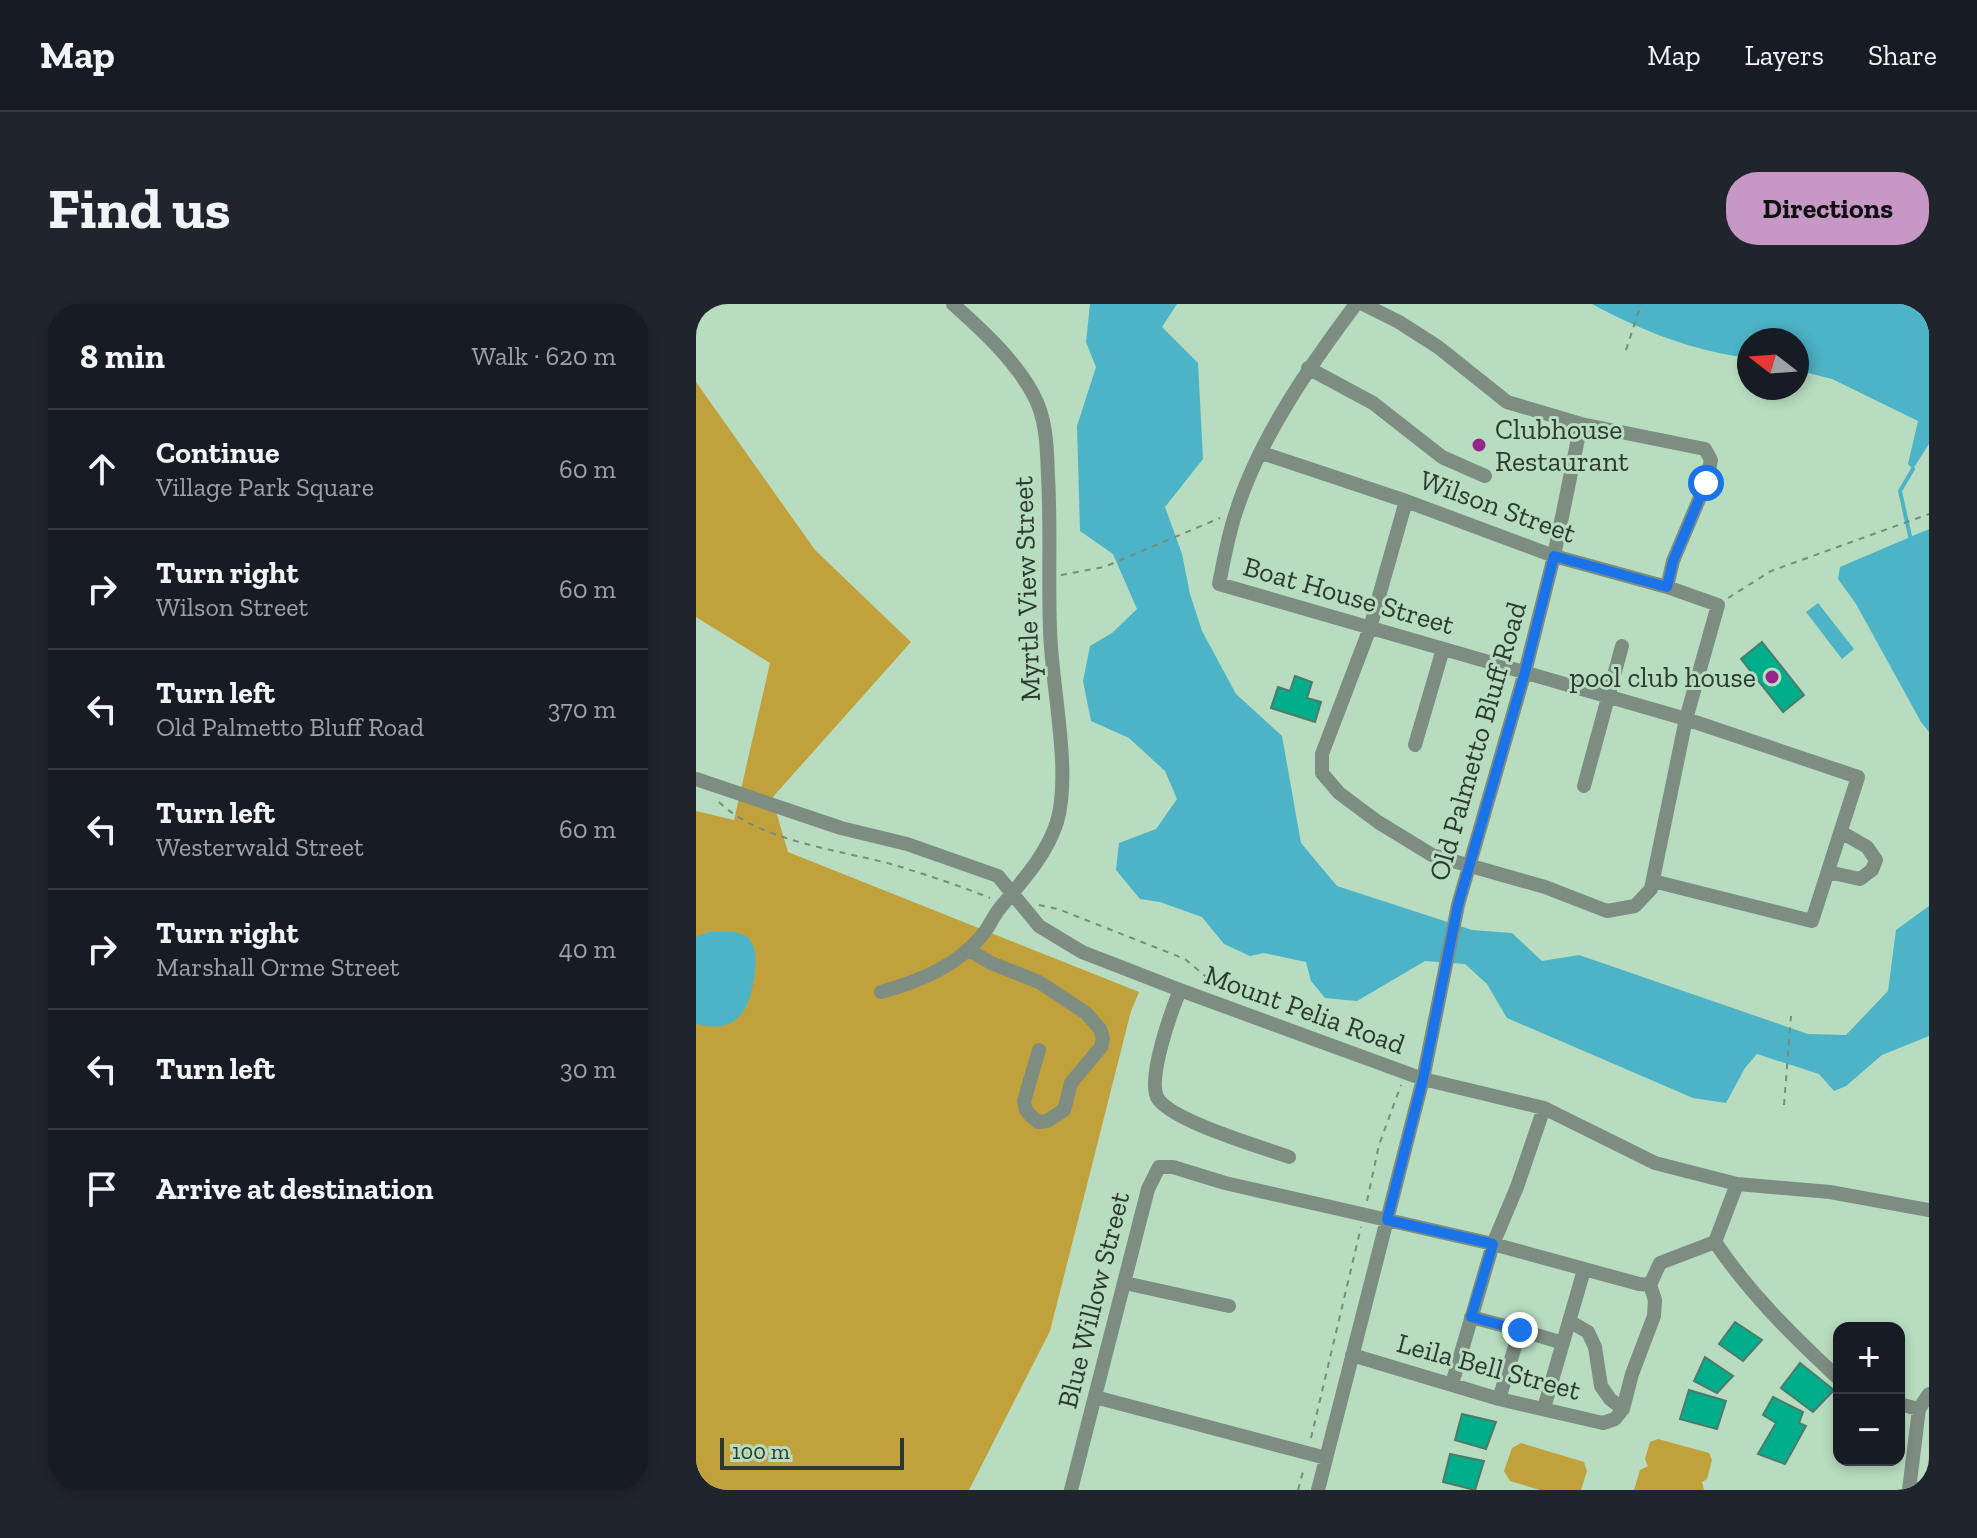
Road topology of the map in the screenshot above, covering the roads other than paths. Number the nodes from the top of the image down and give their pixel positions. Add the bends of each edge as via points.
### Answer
1 (953, 304) edge
2 (1356, 304) edge
3 (1363, 304) edge
4 (1308, 368) junction
5 (1581, 424) junction
6 (1262, 453) junction
7 (1485, 476) dead end
8 (1406, 501) junction
9 (1554, 556) junction
10 (1667, 587) junction
11 (1370, 628) junction
12 (1622, 646) dead end
13 (1443, 649) junction
14 (1525, 672) junction
15 (1607, 696) junction
16 (1686, 719) junction
17 (1415, 745) dead end
18 (696, 779) edge
19 (1584, 786) dead end
20 (1841, 832) junction
21 (1468, 867) junction
22 (1828, 872) junction
23 (1653, 881) junction
24 (1014, 893) junction
25 (969, 950) junction
26 (1180, 990) junction
27 (881, 992) dead end
28 (1039, 1050) dead end
29 (1423, 1079) junction
30 (1544, 1108) junction
31 (1289, 1157) dead end
32 (1737, 1184) junction
33 (1929, 1210) edge
34 (1387, 1220) junction
35 (1715, 1242) junction
36 (1493, 1244) junction
37 (1584, 1270) junction
38 (1125, 1283) junction
39 (1650, 1285) junction
40 (1229, 1306) dead end
41 (1471, 1317) junction
42 (1569, 1321) junction
43 (1520, 1330) junction
44 (1563, 1343) junction
45 (1352, 1355) junction
46 (1833, 1373) edge
47 (1452, 1384) junction
48 (1929, 1394) edge
49 (1095, 1397) junction
50 (1499, 1399) junction
51 (1905, 1406) edge
52 (1544, 1408) junction
53 (1623, 1409) junction
54 (1919, 1409) junction
55 (1326, 1458) junction
56 (1071, 1490) edge
57 (1318, 1490) edge
58 (1909, 1490) edge

1 - 24 street, Myrtle View Street via 1017,368 1035,397 1046,434 1050,628 1062,794 1051,834
2 - 4 street, Boat House Street
3 - 5 street via 1438,347 1507,402
4 - 6 street, Boat House Street
4 - 7 street via 1373,403 1442,457
5 - 9 street, Old Palmetto Bluff Road
5 - 10 street via 1705,449 1711,460
6 - 8 street, Wilson Street
6 - 11 street, Boat House Street via 1236,511 1219,584
8 - 9 street, Wilson Street
8 - 11 street
9 - 10 street, Wilson Street
9 - 14 street, Old Palmetto Bluff Road
10 - 16 street, Wilson Street via 1718,605
11 - 13 street, Boat House Street
11 - 21 street via 1322,754 1322,773 1378,822 1432,855
12 - 15 street
13 - 14 street, Boat House Street
13 - 17 street
14 - 15 street, Boat House Street
14 - 21 street, Old Palmetto Bluff Road
15 - 16 street, Boat House Street
15 - 19 street
16 - 20 street, Boat House Street via 1858,777
16 - 23 street
18 - 24 street, Mount Pelia Road via 998,876
20 - 22 street
20 - 22 street via 1867,847 1876,860 1860,879
21 - 23 street via 1545,887 1607,911 1635,906
21 - 29 street, Old Palmetto Bluff Road
22 - 23 street via 1812,921
24 - 25 street, Myrtle View Street
24 - 26 street, Mount Pelia Road via 1039,926 1082,952
25 - 27 street, Myrtle View Street via 933,974
25 - 28 street via 1039,982 1086,1013 1100,1029 1101,1047 1071,1083 1064,1110 1038,1122 1024,1101
26 - 29 street, Mount Pelia Road
26 - 31 street via 1164,1031 1154,1088 1158,1100 1199,1125
29 - 30 street, Mount Pelia Road
29 - 34 street, Old Palmetto Bluff Road
30 - 32 street, Mount Pelia Road via 1655,1163
30 - 36 street
32 - 33 street, Mount Pelia Road via 1830,1192
32 - 35 street
34 - 36 street, Blue Willow Street
34 - 38 street, Blue Willow Street via 1159,1167 1148,1189
34 - 45 street, Old Palmetto Bluff Road
35 - 39 street via 1660,1263
35 - 46 street via 1740,1280
36 - 37 street, Blue Willow Street
36 - 41 street
37 - 39 street, Blue Willow Street
37 - 42 street
38 - 40 street
38 - 49 street, Blue Willow Street
39 - 53 street via 1654,1316
41 - 43 street
41 - 47 street
42 - 44 street
42 - 53 street via 1592,1337 1601,1386
43 - 44 street
43 - 50 street
44 - 52 street
45 - 47 street, Leila Bell Street
45 - 55 street, Old Palmetto Bluff Road
47 - 50 street, Leila Bell Street
48 - 54 street
49 - 55 street
49 - 56 street, Blue Willow Street
50 - 52 street, Leila Bell Street
51 - 54 street
52 - 53 street, Leila Bell Street via 1603,1423
54 - 58 street
55 - 57 street, Old Palmetto Bluff Road

